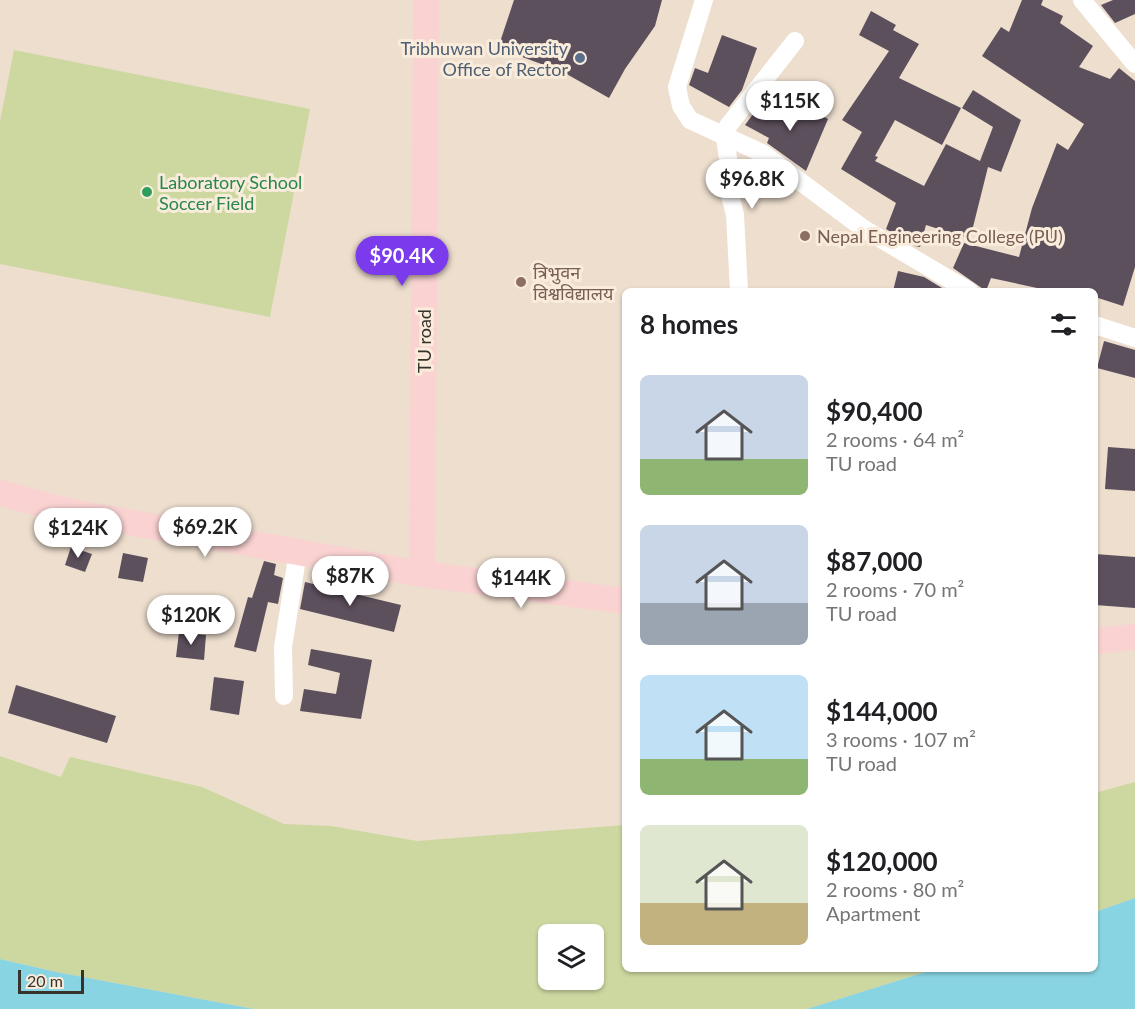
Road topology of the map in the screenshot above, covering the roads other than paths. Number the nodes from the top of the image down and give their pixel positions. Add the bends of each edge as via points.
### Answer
1 (426, 0) edge
2 (704, 0) edge
3 (1082, 0) edge
4 (795, 41) dead end
5 (1135, 64) edge
6 (724, 138) junction
7 (739, 288) edge
8 (964, 288) edge
9 (1098, 326) edge
10 (1135, 338) edge
11 (0, 493) edge
12 (298, 552) junction
13 (422, 574) junction
14 (622, 600) edge
15 (1135, 637) edge
16 (1098, 641) edge
17 (284, 696) dead end

1 - 13 main road, TU road
2 - 6 street via 677,87 681,106 690,120
3 - 5 street
4 - 6 street via 728,126
6 - 7 street via 729,165 727,183 735,215
6 - 8 street via 762,153 864,229
9 - 10 street
11 - 12 main road via 71,513
12 - 13 main road
12 - 17 street via 283,647
13 - 14 main road
15 - 16 main road

